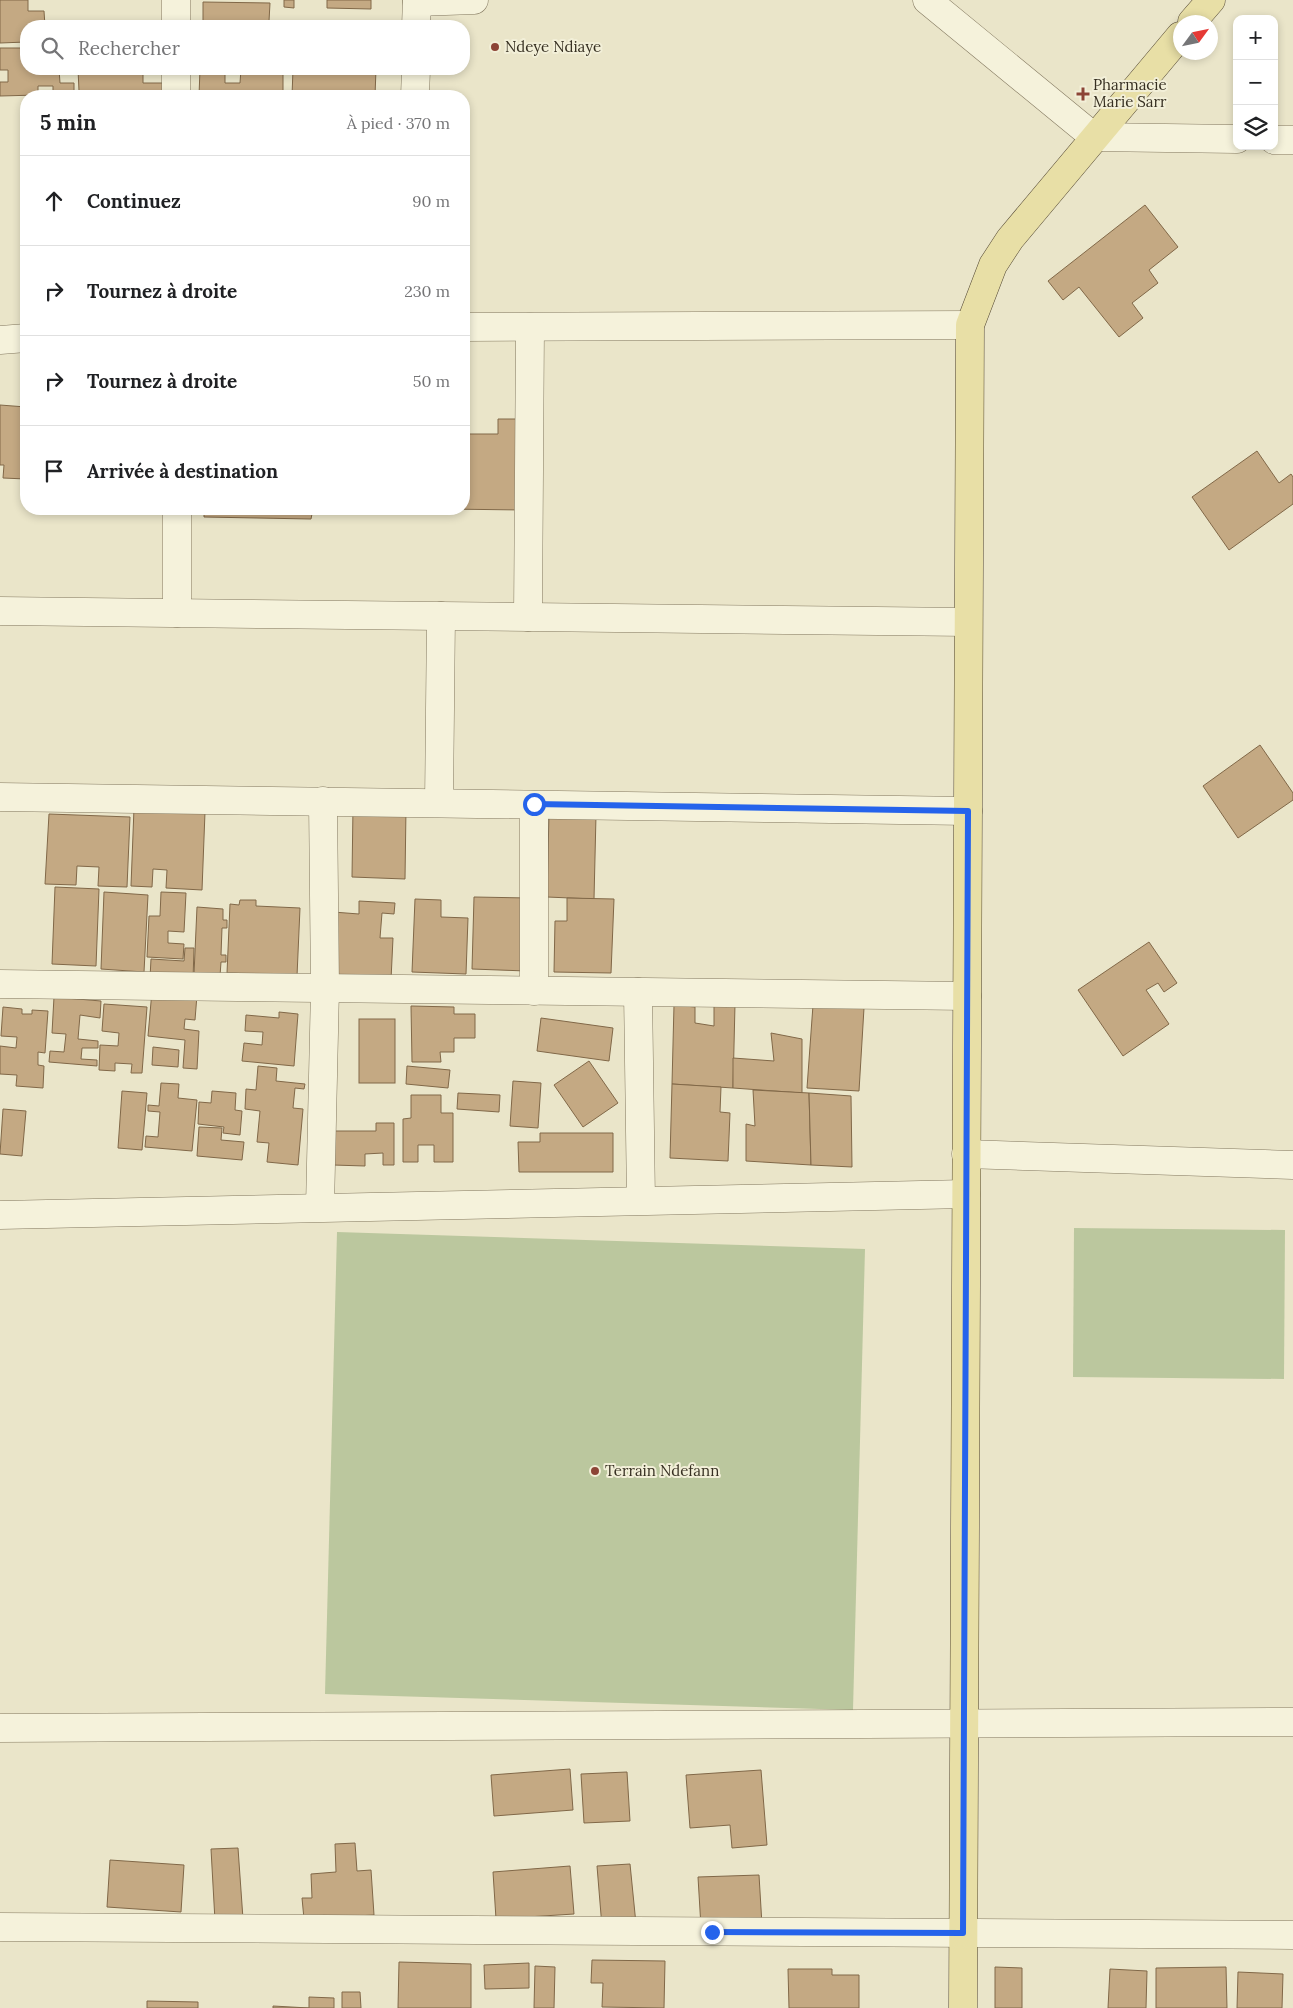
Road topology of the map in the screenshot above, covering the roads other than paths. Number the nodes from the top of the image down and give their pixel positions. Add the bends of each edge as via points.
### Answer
1 (176, 0) edge
2 (474, 0) edge
3 (927, 0) edge
4 (1211, 0) edge
5 (417, 9) edge
6 (1198, 15) edge
7 (176, 20) edge
8 (1173, 44) edge
9 (176, 75) edge
10 (416, 75) edge
11 (176, 90) edge
12 (416, 90) edge
13 (1094, 137) junction
14 (1233, 139) edge
15 (1278, 140) edge
16 (1293, 140) edge
17 (970, 325) junction
18 (470, 327) edge
19 (530, 327) junction
20 (20, 338) edge
21 (0, 340) edge
22 (177, 515) edge
23 (0, 611) edge
24 (178, 613) junction
25 (441, 616) junction
26 (528, 617) junction
27 (968, 622) junction
28 (0, 797) edge
29 (323, 801) junction
30 (439, 803) junction
31 (534, 804) junction
32 (968, 811) junction
33 (0, 984) edge
34 (325, 988) junction
35 (534, 991) junction
36 (638, 992) junction
37 (967, 996) junction
38 (966, 1154) junction
39 (1293, 1165) edge
40 (966, 1194) junction
41 (641, 1200) junction
42 (320, 1207) junction
43 (0, 1215) edge
44 (1293, 1722) edge
45 (964, 1723) junction
46 (0, 1728) edge
47 (0, 1927) edge
48 (963, 1933) junction
49 (1293, 1935) edge
50 (963, 2008) edge

1 - 7 street
2 - 5 street
3 - 13 street
4 - 6 main road
8 - 13 main road
9 - 11 street
10 - 12 street
13 - 14 street
13 - 17 main road via 1010,239 993,265
15 - 16 street
17 - 19 street
17 - 27 main road
18 - 19 street
19 - 26 street
20 - 21 street
22 - 24 street
23 - 24 street
24 - 25 street
25 - 26 street
25 - 30 street
26 - 27 street
27 - 32 main road
28 - 29 street
29 - 30 street
29 - 34 street
30 - 31 street
31 - 32 street
31 - 35 street
32 - 37 main road
33 - 34 street
34 - 35 street
34 - 42 street
35 - 36 street
36 - 37 street
36 - 41 street
37 - 38 main road
38 - 39 street
38 - 40 main road
40 - 41 street
40 - 45 main road
41 - 42 street
42 - 43 street
44 - 45 street
45 - 46 street
45 - 48 main road
47 - 48 street
48 - 49 street
48 - 50 main road

